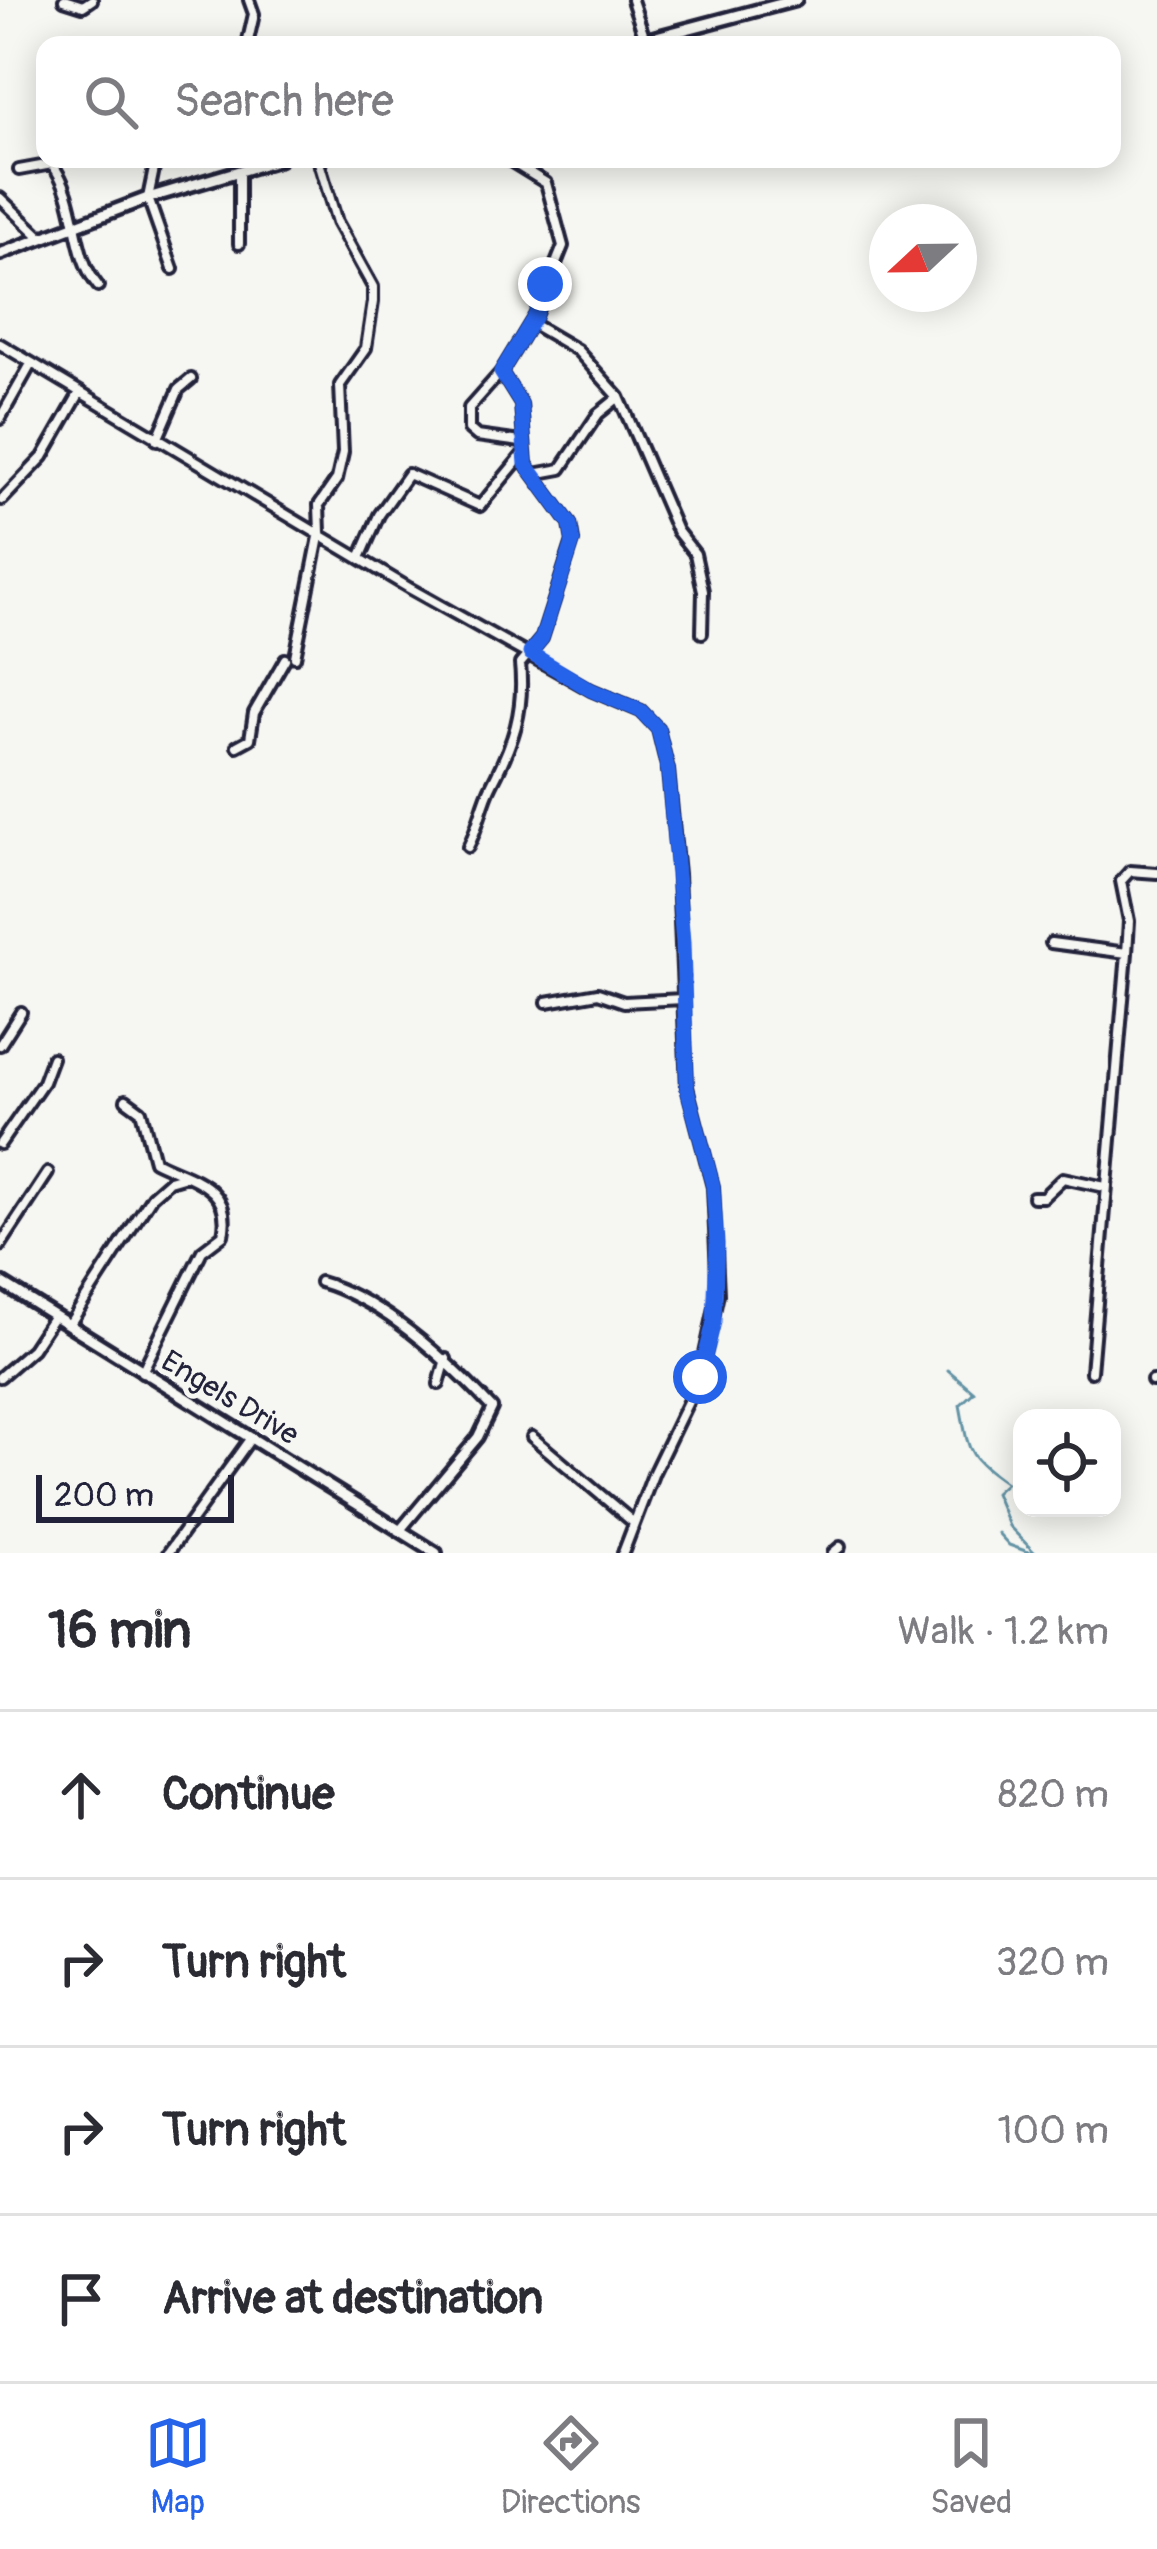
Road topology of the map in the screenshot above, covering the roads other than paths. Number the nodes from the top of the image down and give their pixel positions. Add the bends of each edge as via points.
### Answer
1 (64, 0) edge
2 (92, 0) edge
3 (249, 0) edge
4 (632, 0) edge
5 (752, 0) edge
6 (796, 0) edge
7 (757, 12) junction
8 (250, 36) edge
9 (644, 36) edge
10 (654, 36) edge
11 (36, 167) edge
12 (55, 168) edge
13 (154, 168) edge
14 (249, 168) edge
15 (321, 168) edge
16 (522, 168) edge
17 (19, 170) dead end
18 (239, 171) junction
19 (0, 198) edge
20 (148, 198) junction
21 (75, 226) junction
22 (41, 237) junction
23 (239, 244) dead end
24 (0, 254) edge
25 (173, 269) dead end
26 (98, 286) dead end
27 (530, 323) junction
28 (0, 344) edge
29 (31, 364) junction
30 (501, 372) junction
31 (191, 379) dead end
32 (79, 394) junction
33 (619, 397) junction
34 (0, 419) edge
35 (157, 440) junction
36 (520, 442) junction
37 (524, 454) junction
38 (534, 474) junction
39 (2, 500) edge
40 (320, 532) junction
41 (360, 557) junction
42 (702, 633) dead end
43 (530, 653) junction
44 (237, 746) dead end
45 (469, 847) dead end
46 (1157, 873) edge
47 (1051, 943) dead end
48 (1127, 953) junction
49 (683, 999) junction
50 (547, 1001) dead end
51 (21, 1012) dead end
52 (0, 1045) edge
53 (52, 1058) dead end
54 (126, 1100) dead end
55 (0, 1144) edge
56 (48, 1173) dead end
57 (188, 1176) junction
58 (1105, 1187) junction
59 (1033, 1197) dead end
60 (0, 1246) edge
61 (0, 1282) edge
62 (320, 1282) dead end
63 (53, 1317) junction
64 (67, 1326) junction
65 (446, 1359) junction
66 (1091, 1372) dead end
67 (142, 1373) junction
68 (0, 1377) edge
69 (439, 1384) dead end
70 (532, 1437) dead end
71 (250, 1439) junction
72 (634, 1523) junction
73 (401, 1529) junction
74 (424, 1544) junction
75 (167, 1553) edge
76 (415, 1553) edge
77 (436, 1553) edge
78 (623, 1553) edge

1 - 2 street
3 - 8 street
4 - 9 street
5 - 7 street
6 - 7 street
7 - 10 street
11 - 17 street
12 - 21 street
13 - 20 street
14 - 18 street
15 - 40 street via 337,222 373,287 366,348 340,385 343,452 319,506
16 - 27 street via 546,183 563,246
18 - 20 street
18 - 23 street
19 - 22 street
20 - 21 street
20 - 25 street
21 - 22 street
21 - 26 street via 82,266
22 - 24 street
27 - 30 street
27 - 33 street via 577,350
28 - 29 street
29 - 32 street
29 - 34 street
30 - 36 street via 521,404
30 - 36 street via 469,408 469,429
31 - 35 street
32 - 35 street
32 - 39 street via 43,457
33 - 38 street via 561,469
33 - 42 street via 677,532 695,554
35 - 40 street
36 - 37 street
37 - 38 street
37 - 41 street via 480,506 408,475
38 - 43 street via 570,524 573,542
40 - 41 street
40 - 44 street via 290,658 254,713 250,739
41 - 43 street
43 - 45 street via 520,664 524,697 512,749
43 - 49 street via 641,711 658,729 675,837
46 - 48 street via 1130,871 1121,881
47 - 48 street
48 - 58 street
49 - 50 street via 624,1002 598,993
49 - 72 street via 687,1088 713,1186 718,1294 700,1377
51 - 52 street
53 - 55 street
54 - 57 street via 141,1111 154,1161
56 - 60 street
57 - 64 street via 152,1196
57 - 67 street via 223,1201 224,1235 202,1251
58 - 59 street via 1063,1178 1043,1198
58 - 66 street
61 - 63 street, Engels Drive
62 - 65 street
63 - 64 street, Engels Drive
63 - 68 street
64 - 67 street, Engels Drive
65 - 69 street
65 - 73 street via 492,1408 478,1437
67 - 71 street, Engels Drive
70 - 72 street
71 - 73 street, Engels Drive
71 - 75 street
72 - 78 street
73 - 74 street, Engels Drive
74 - 76 street
74 - 77 street, Engels Drive

